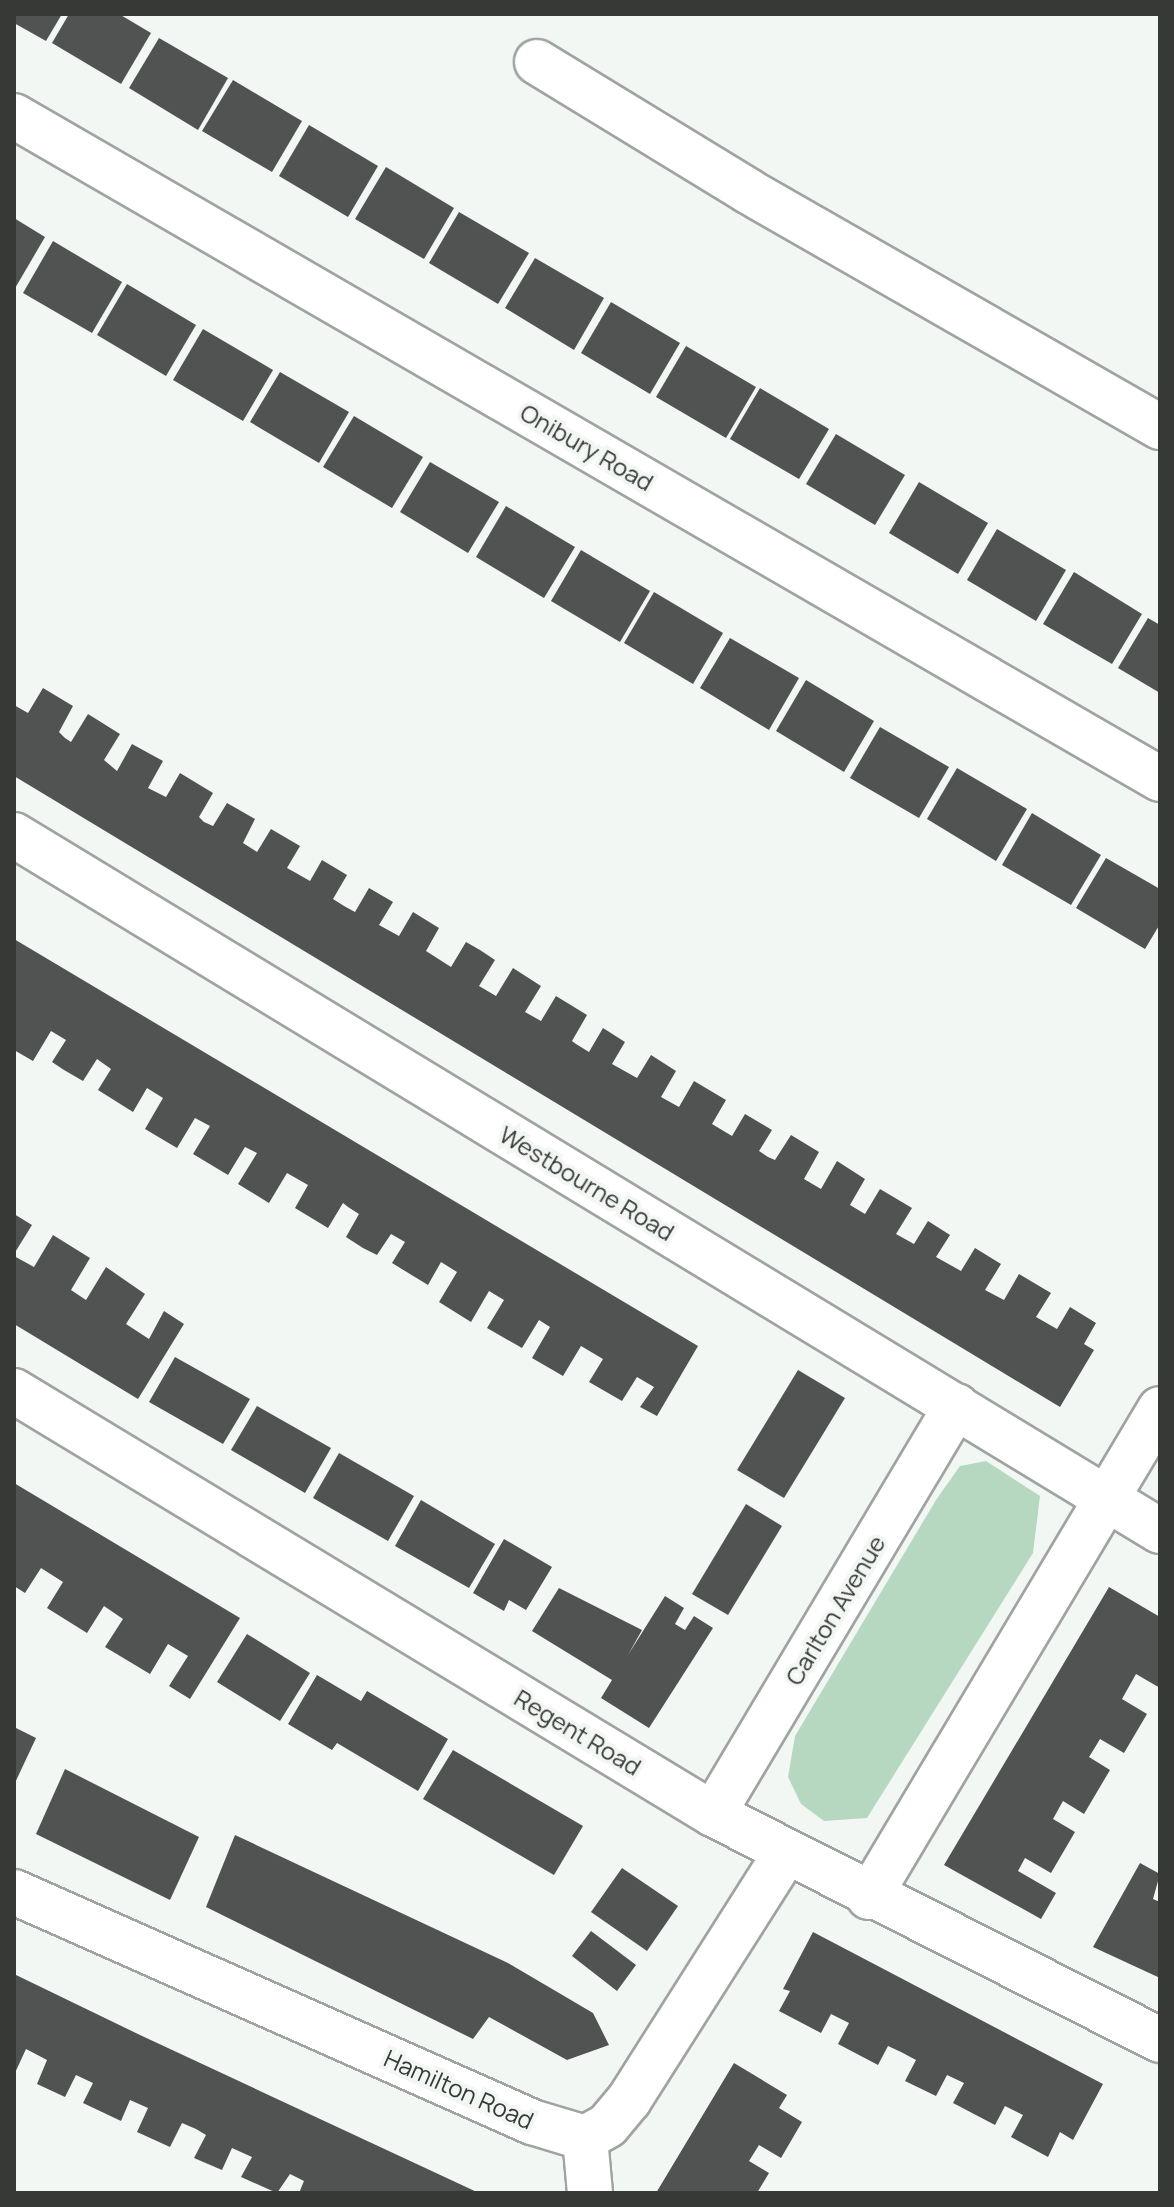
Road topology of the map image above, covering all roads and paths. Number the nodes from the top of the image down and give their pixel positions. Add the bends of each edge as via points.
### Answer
1 (537, 62) dead end
2 (14, 116) edge
3 (1160, 427) edge
4 (1160, 779) edge
5 (14, 835) edge
6 (14, 1391) edge
7 (956, 1406) junction
8 (1160, 1409) edge
9 (1103, 1497) junction
10 (1160, 1531) edge
11 (713, 1814) junction
12 (786, 1853) junction
13 (14, 1892) edge
14 (869, 1897) junction
15 (1160, 2040) edge
16 (585, 2138) junction
17 (590, 2193) edge

1 - 3 street via 748,191
2 - 4 street, Onibury Road
5 - 7 street, Westbourne Road
6 - 11 street, Regent Road
7 - 9 street, Westbourne Road
7 - 11 street, Carlton Avenue
8 - 9 street
9 - 10 street, Westbourne Road
9 - 14 street
11 - 12 street, Regent Road
12 - 14 street, Regent Road
12 - 16 street via 629,2100 608,2125
13 - 16 street, Hamilton Road via 532,2122
14 - 15 street, Regent Road
16 - 17 street

